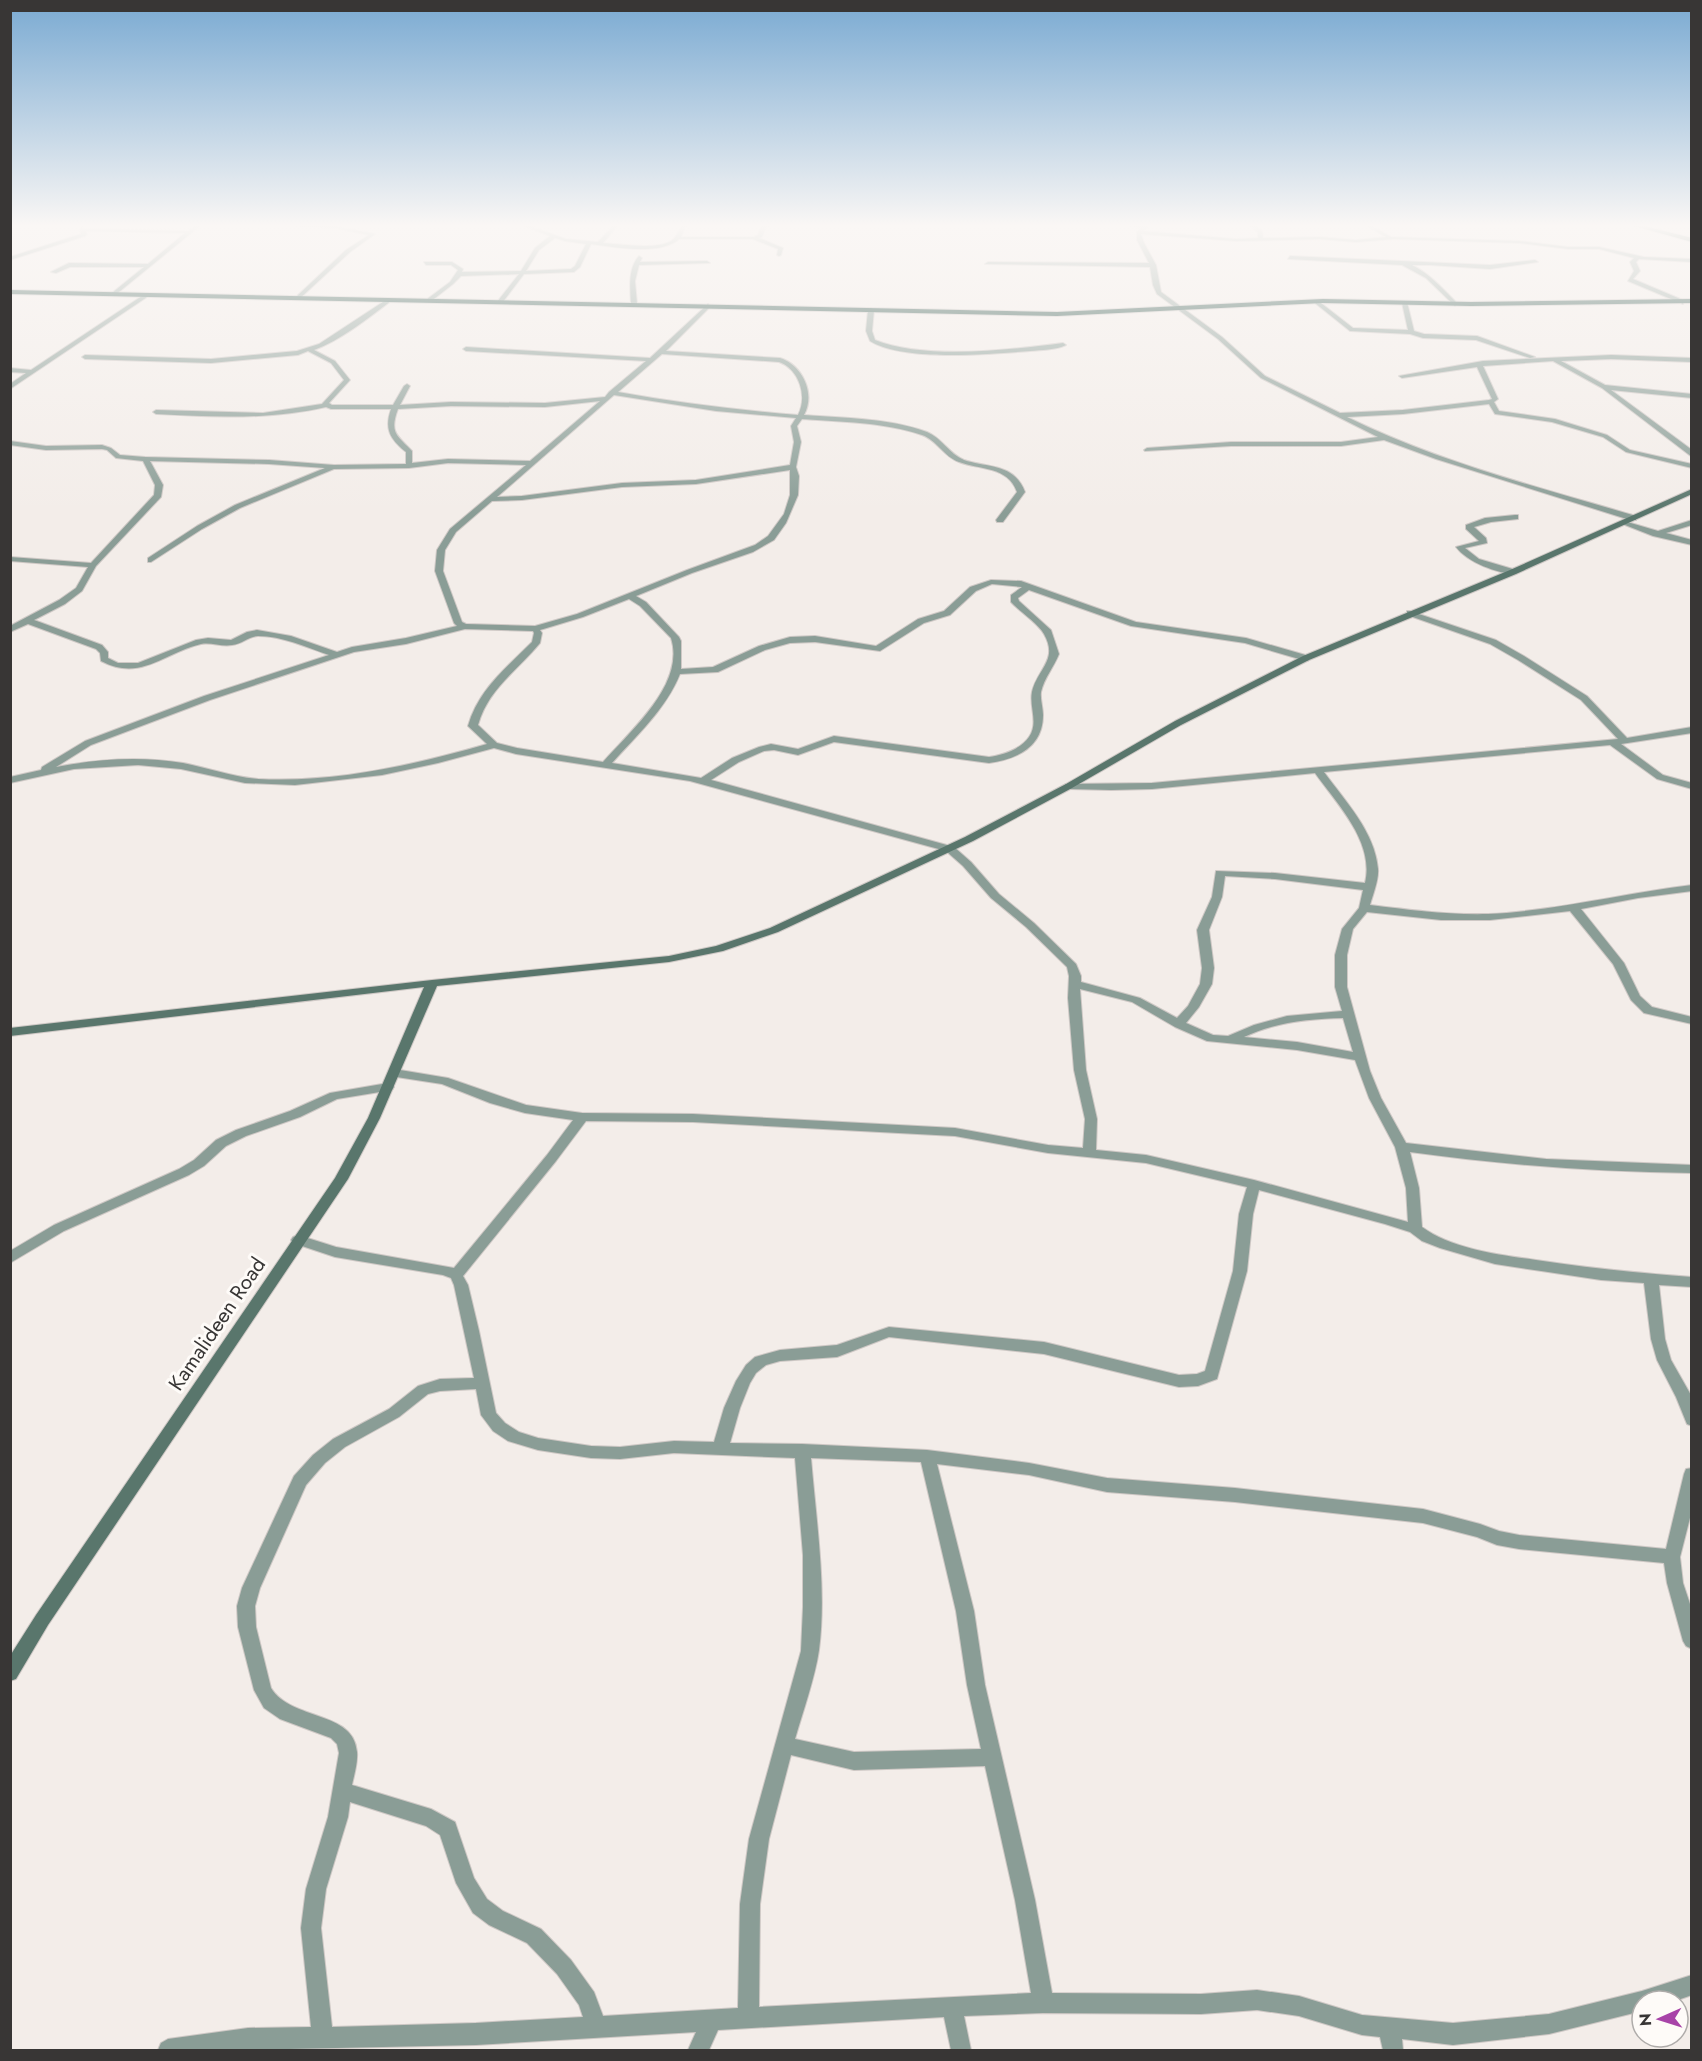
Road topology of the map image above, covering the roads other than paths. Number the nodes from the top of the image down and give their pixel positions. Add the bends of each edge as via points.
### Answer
1 (108, 321) edge
2 (359, 321) edge
3 (692, 321) edge
4 (870, 321) edge
5 (1197, 321) edge
6 (1338, 321) edge
7 (1410, 321) edge
8 (1412, 332) junction
9 (1063, 345) dead end
10 (466, 349) dead end
11 (310, 350) junction
12 (661, 352) junction
13 (85, 357) dead end
14 (652, 360) junction
15 (1540, 360) junction
16 (1554, 360) junction
17 (1692, 360) edge
18 (1480, 365) junction
19 (10, 370) edge
20 (31, 372) junction
21 (1402, 376) dead end
22 (407, 386) dead end
23 (10, 387) edge
24 (1604, 387) junction
25 (607, 396) junction
26 (1692, 396) edge
27 (1491, 402) junction
28 (326, 405) junction
29 (394, 407) junction
30 (156, 412) dead end
31 (1338, 415) junction
32 (799, 417) junction
33 (1385, 438) junction
34 (10, 443) edge
35 (1147, 450) dead end
36 (1692, 455) edge
37 (146, 459) junction
38 (532, 463) junction
39 (409, 466) junction
40 (1692, 466) edge
41 (334, 467) junction
42 (793, 467) junction
43 (1692, 491) edge
44 (490, 498) junction
45 (1515, 517) dead end
46 (1000, 520) dead end
47 (1628, 520) junction
48 (1692, 522) edge
49 (1656, 534) junction
50 (1692, 543) edge
51 (10, 560) edge
52 (151, 560) dead end
53 (93, 566) junction
54 (1513, 572) junction
55 (1027, 587) junction
56 (631, 597) junction
57 (1410, 613) junction
58 (30, 621) junction
59 (465, 626) junction
60 (535, 629) junction
61 (10, 630) edge
62 (337, 655) junction
63 (1306, 658) junction
64 (676, 672) junction
65 (1692, 730) edge
66 (1624, 740) junction
67 (1610, 741) junction
68 (494, 745) junction
69 (606, 764) junction
70 (1319, 772) junction
71 (39, 773) junction
72 (10, 780) edge
73 (703, 781) junction
74 (1069, 786) junction
75 (1692, 786) edge
76 (950, 849) junction
77 (1369, 887) junction
78 (1692, 888) edge
79 (1573, 907) junction
80 (1364, 908) junction
81 (432, 983) junction
82 (1075, 984) junction
83 (1349, 1014) junction
84 (1692, 1021) edge
85 (1179, 1023) junction
86 (10, 1032) edge
87 (1228, 1041) junction
88 (1361, 1057) junction
89 (394, 1073) junction
90 (388, 1087) junction
91 (582, 1117) junction
92 (1402, 1147) junction
93 (1089, 1153) junction
94 (1692, 1169) edge
95 (1254, 1184) junction
96 (1415, 1229) junction
97 (298, 1240) junction
98 (10, 1258) edge
99 (456, 1275) junction
100 (1651, 1279) junction
101 (1692, 1282) edge
102 (483, 1383) junction
103 (1692, 1420) edge
104 (720, 1448) junction
105 (802, 1450) junction
106 (927, 1456) junction
107 (1692, 1474) edge
108 (1672, 1557) junction
109 (1692, 1641) edge
110 (10, 1673) edge
111 (784, 1745) junction
112 (991, 1757) junction
113 (342, 1791) junction
114 (1043, 2003) junction
115 (1630, 2004) edge
116 (952, 2006) junction
117 (748, 2018) junction
118 (712, 2020) junction
119 (597, 2028) junction
120 (1389, 2028) junction
121 (322, 2036) junction
122 (168, 2050) edge
123 (698, 2050) edge
124 (962, 2050) edge
125 (1393, 2050) edge

1 - 20 street
2 - 11 street
3 - 12 street
4 - 9 street via 873,341 886,348 974,351
5 - 31 street via 1263,376
6 - 8 street via 1352,330
7 - 8 street
8 - 15 street via 1477,339
10 - 14 street
11 - 13 street via 211,361
11 - 28 street via 333,362 346,380
12 - 14 street
12 - 32 street via 789,362 804,384 803,411
14 - 25 street
15 - 16 street
15 - 18 street
16 - 17 street
16 - 24 street
18 - 21 street
18 - 27 street via 1495,399
19 - 20 street
20 - 23 street
22 - 29 street
24 - 26 street
24 - 36 street
25 - 29 street via 545,405
25 - 32 street
25 - 38 street
27 - 31 street
27 - 40 street via 1497,413 1553,420 1605,436 1628,451
28 - 29 street
28 - 30 street via 296,413 250,416
29 - 39 street via 392,430 409,451
31 - 33 street
32 - 42 street via 794,426 799,453
32 - 46 street via 852,421 928,435 959,460 1010,474 1019,482 1021,492
33 - 35 street via 1341,444
33 - 47 street
34 - 37 street via 102,447 118,457
37 - 41 street
37 - 53 street via 159,485 158,495
38 - 39 street via 448,461
38 - 44 street
39 - 41 street
41 - 52 street via 207,522
42 - 44 street via 696,482
42 - 56 street via 797,478 792,504 770,539
43 - 47 street
44 - 59 street via 453,531 441,550 439,571 453,613 458,623
45 - 54 street via 1469,527 1483,543 1460,547 1468,556
47 - 49 street
47 - 54 street
48 - 49 street
49 - 50 street
51 - 53 street
53 - 58 street via 79,589
54 - 57 street
55 - 63 street via 1134,624 1246,641
55 - 64 street via 1001,581 973,590 947,613 921,621 877,649 797,639 762,648 715,670
55 - 73 street via 1016,593 1016,602 1048,632 1054,654 1036,694 1038,729 1033,739 1017,752 989,760 834,739 798,752 772,747 759,750
56 - 60 street
56 - 64 street via 675,637
57 - 63 street
57 - 66 street via 1493,642 1521,658 1584,698
58 - 61 street
58 - 62 street via 99,647 104,659 119,667 134,666 196,643 234,642 254,633 309,644
59 - 60 street
59 - 62 street
60 - 68 street via 536,643 487,693 475,713 473,726
62 - 71 street via 140,721 88,743
63 - 74 street via 1178,723
64 - 69 street via 665,693
65 - 66 street
66 - 67 street
67 - 70 street
67 - 75 street via 1660,777
68 - 69 street
68 - 71 street via 414,767 288,781 245,780 147,762 106,763
69 - 73 street
70 - 74 street via 1148,788
70 - 77 street via 1361,830 1372,871
71 - 72 street
73 - 76 street
74 - 76 street
76 - 81 street via 774,930 719,949 669,959
76 - 82 street via 994,896 1072,966
77 - 80 street
77 - 85 street via 1220,873 1217,897 1203,930 1206,984
78 - 79 street
79 - 80 street via 1463,918
79 - 84 street via 1618,963 1635,999 1648,1010
80 - 83 street via 1348,929 1341,955 1341,987
81 - 86 street
81 - 89 street, Kamalideen Road
82 - 85 street via 1136,1000
82 - 93 street via 1080,1070 1091,1119
83 - 87 street via 1260,1025
83 - 88 street
85 - 87 street via 1211,1038
87 - 88 street via 1297,1046
88 - 92 street via 1375,1098
89 - 90 street, Kamalideen Road
89 - 91 street via 444,1081 525,1109
90 - 97 street, Kamalideen Road via 341,1179
90 - 98 street via 334,1096 241,1133 221,1143 184,1172 59,1228
91 - 93 street via 658,1117 955,1132
91 - 99 street via 539,1176
92 - 94 street via 1485,1159 1627,1169
92 - 96 street via 1412,1177
93 - 95 street via 1146,1159
95 - 96 street
95 - 104 street via 1246,1214 1240,1271 1212,1375 1179,1381 1044,1348 889,1332 875,1334 840,1350 760,1360 743,1378
96 - 100 street via 1445,1245 1495,1259
97 - 99 street via 335,1252 446,1270
97 - 110 street, Kamalideen Road
99 - 102 street via 462,1285
100 - 101 street
100 - 103 street via 1664,1360
102 - 104 street via 489,1415 499,1427 514,1437 538,1444 620,1453 674,1447
102 - 113 street via 430,1387 394,1413 339,1443 319,1460 300,1481 251,1588 245,1618 263,1690 270,1702 286,1713 337,1732 345,1740 348,1752
104 - 105 street
105 - 106 street
105 - 111 street via 811,1555 810,1651
106 - 108 street via 1029,1469 1107,1485 1423,1516 1519,1542
106 - 112 street via 965,1611
107 - 108 street
108 - 109 street
111 - 112 street via 854,1761
111 - 117 street via 757,1850 750,1904
112 - 114 street via 1025,1900
113 - 119 street via 431,1818 448,1829 466,1883 480,1906 534,1936 564,1966 587,1999
113 - 121 street via 316,1889 311,1928
114 - 116 street
114 - 120 street via 1201,2004 1257,2000
115 - 120 street via 1549,2025 1453,2034
116 - 117 street
116 - 124 street
117 - 118 street
118 - 119 street
118 - 123 street
119 - 121 street
120 - 125 street
121 - 122 street via 248,2039

